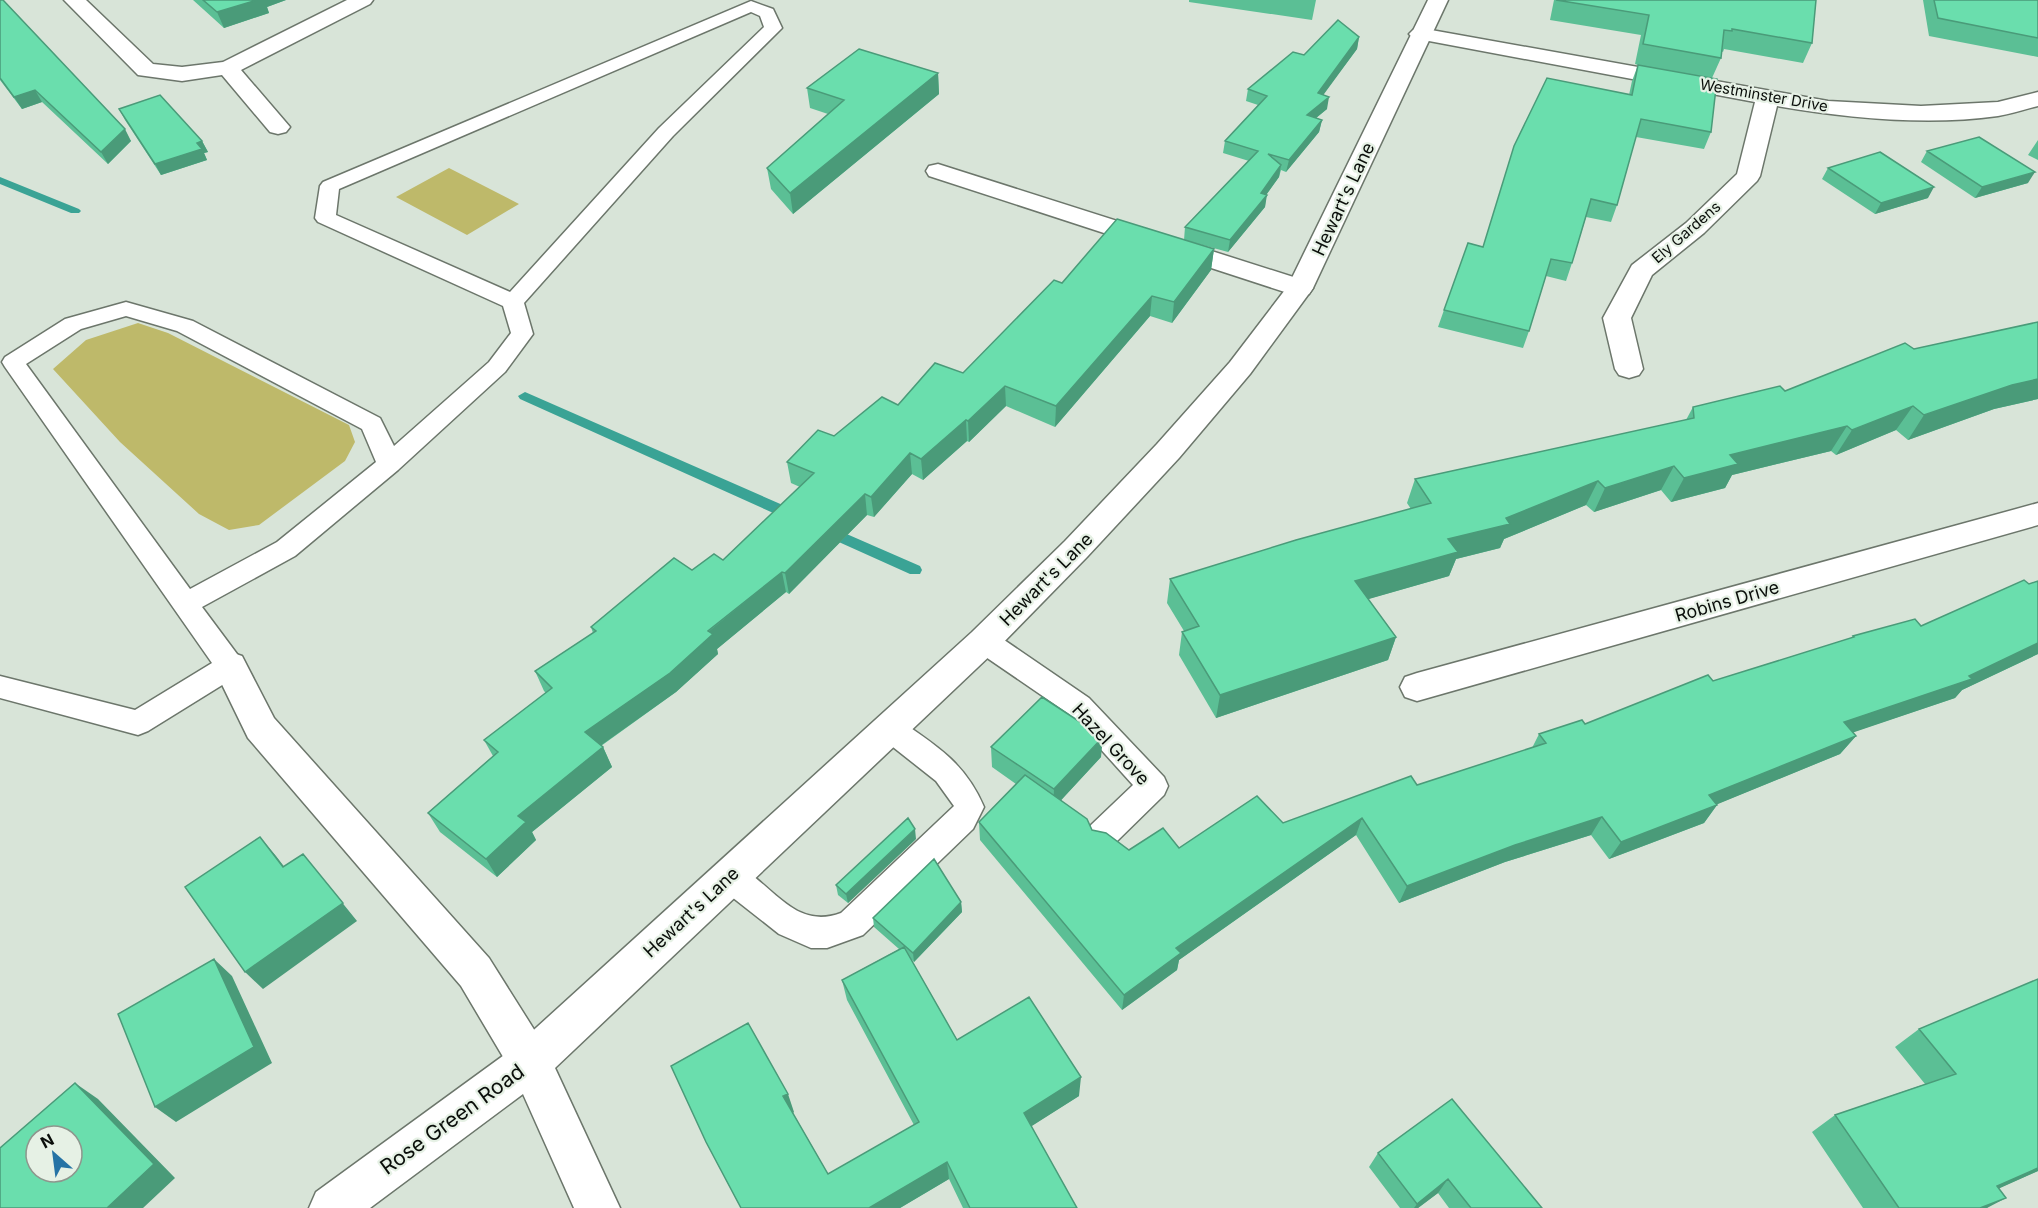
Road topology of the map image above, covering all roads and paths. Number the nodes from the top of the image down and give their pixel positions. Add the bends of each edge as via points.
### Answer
1 (74, 0) edge
2 (363, 0) edge
3 (1438, 0) edge
4 (760, 3) edge
5 (1420, 34) junction
6 (228, 68) junction
7 (1768, 96) junction
8 (2038, 99) edge
9 (278, 127) dead end
10 (938, 171) dead end
11 (1300, 288) junction
12 (513, 302) junction
13 (1629, 369) dead end
14 (389, 464) junction
15 (2038, 514) edge
16 (186, 603) junction
17 (984, 641) junction
18 (230, 666) junction
19 (0, 687) edge
20 (1417, 687) dead end
21 (889, 728) junction
22 (1102, 835) edge
23 (729, 876) junction
24 (530, 1062) junction
25 (332, 1208) edge
26 (597, 1208) edge

1 - 6 street via 146,70 182,74
2 - 6 street
3 - 5 street, Hewart's Lane
4 - 12 lane via 773,28 666,132
4 - 12 lane via 330,186 325,218
5 - 7 street, Westminster Drive
5 - 11 street, Hewart's Lane
6 - 9 street
7 - 8 street, Westminster Drive via 1828,108 1921,113 1998,108
7 - 13 street, Ely Gardens via 1748,176 1695,228 1641,271 1617,318
10 - 11 street
11 - 17 street, Hewart's Lane via 1240,368 1168,451
12 - 14 lane via 522,334 497,367
14 - 16 lane via 286,549
14 - 16 lane via 372,424 185,326 146,314 126,309 73,324 13,362
15 - 20 street, Robins Drive
16 - 18 lane
17 - 21 street, Hewart's Lane
17 - 22 lane, Hazel Grove via 1079,706 1153,786
18 - 19 lane via 138,723
18 - 24 street via 261,728 475,972
21 - 23 street, Hewart's Lane
21 - 23 lane via 954,781 969,807 962,820 852,924 832,932 813,933 795,927
23 - 24 street, Hewart's Lane
24 - 25 street, Rose Green Road
24 - 26 street, Rose Green Road

